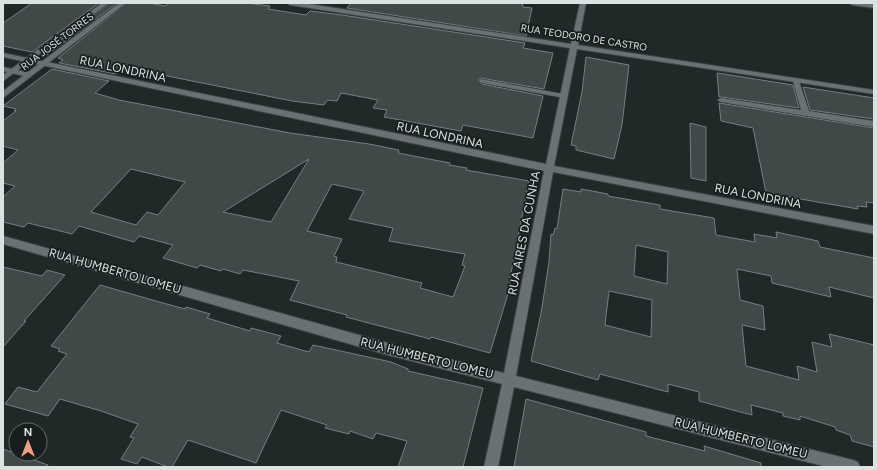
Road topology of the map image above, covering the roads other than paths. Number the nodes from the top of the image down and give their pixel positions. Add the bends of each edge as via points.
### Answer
1 (106, 3) edge
2 (123, 3) edge
3 (290, 3) edge
4 (583, 3) edge
5 (852, 3) edge
6 (874, 6) edge
7 (574, 46) junction
8 (3, 55) edge
9 (28, 61) junction
10 (42, 64) junction
11 (3, 69) edge
12 (13, 71) junction
13 (28, 75) junction
14 (3, 79) edge
15 (796, 80) junction
16 (482, 82) dead end
17 (874, 92) edge
18 (3, 95) edge
19 (564, 96) junction
20 (722, 100) dead end
21 (806, 113) junction
22 (874, 124) edge
23 (549, 168) junction
24 (874, 230) edge
25 (3, 240) edge
26 (510, 379) junction
27 (491, 467) edge
28 (853, 467) edge

1 - 9 street, RUA JOSÉ TORRES
2 - 10 street, RUA JOSÉ TORRES
3 - 7 street, RUA TEODORO DE CASTRO
4 - 7 street, RUA AIRES DA CUNHA
5 - 6 street
7 - 15 street, RUA TEODORO DE CASTRO
7 - 19 street, RUA AIRES DA CUNHA
8 - 9 street, RUA LONDRINA
9 - 10 street, RUA LONDRINA
9 - 12 street, RUA JOSÉ TORRES
10 - 13 street, RUA JOSÉ TORRES
10 - 23 street, RUA LONDRINA
11 - 12 street
12 - 13 street
12 - 14 street, RUA JOSÉ TORRES
13 - 18 street, RUA JOSÉ TORRES
15 - 17 street, RUA TEODORO DE CASTRO
15 - 21 lane
16 - 19 lane
19 - 23 street, RUA AIRES DA CUNHA
20 - 21 lane
21 - 22 lane
23 - 24 street, RUA LONDRINA
23 - 26 street, RUA AIRES DA CUNHA
25 - 26 street, RUA HUMBERTO LOMEU via 388,349
26 - 27 street, RUA AIRES DA CUNHA
26 - 28 street, RUA HUMBERTO LOMEU

